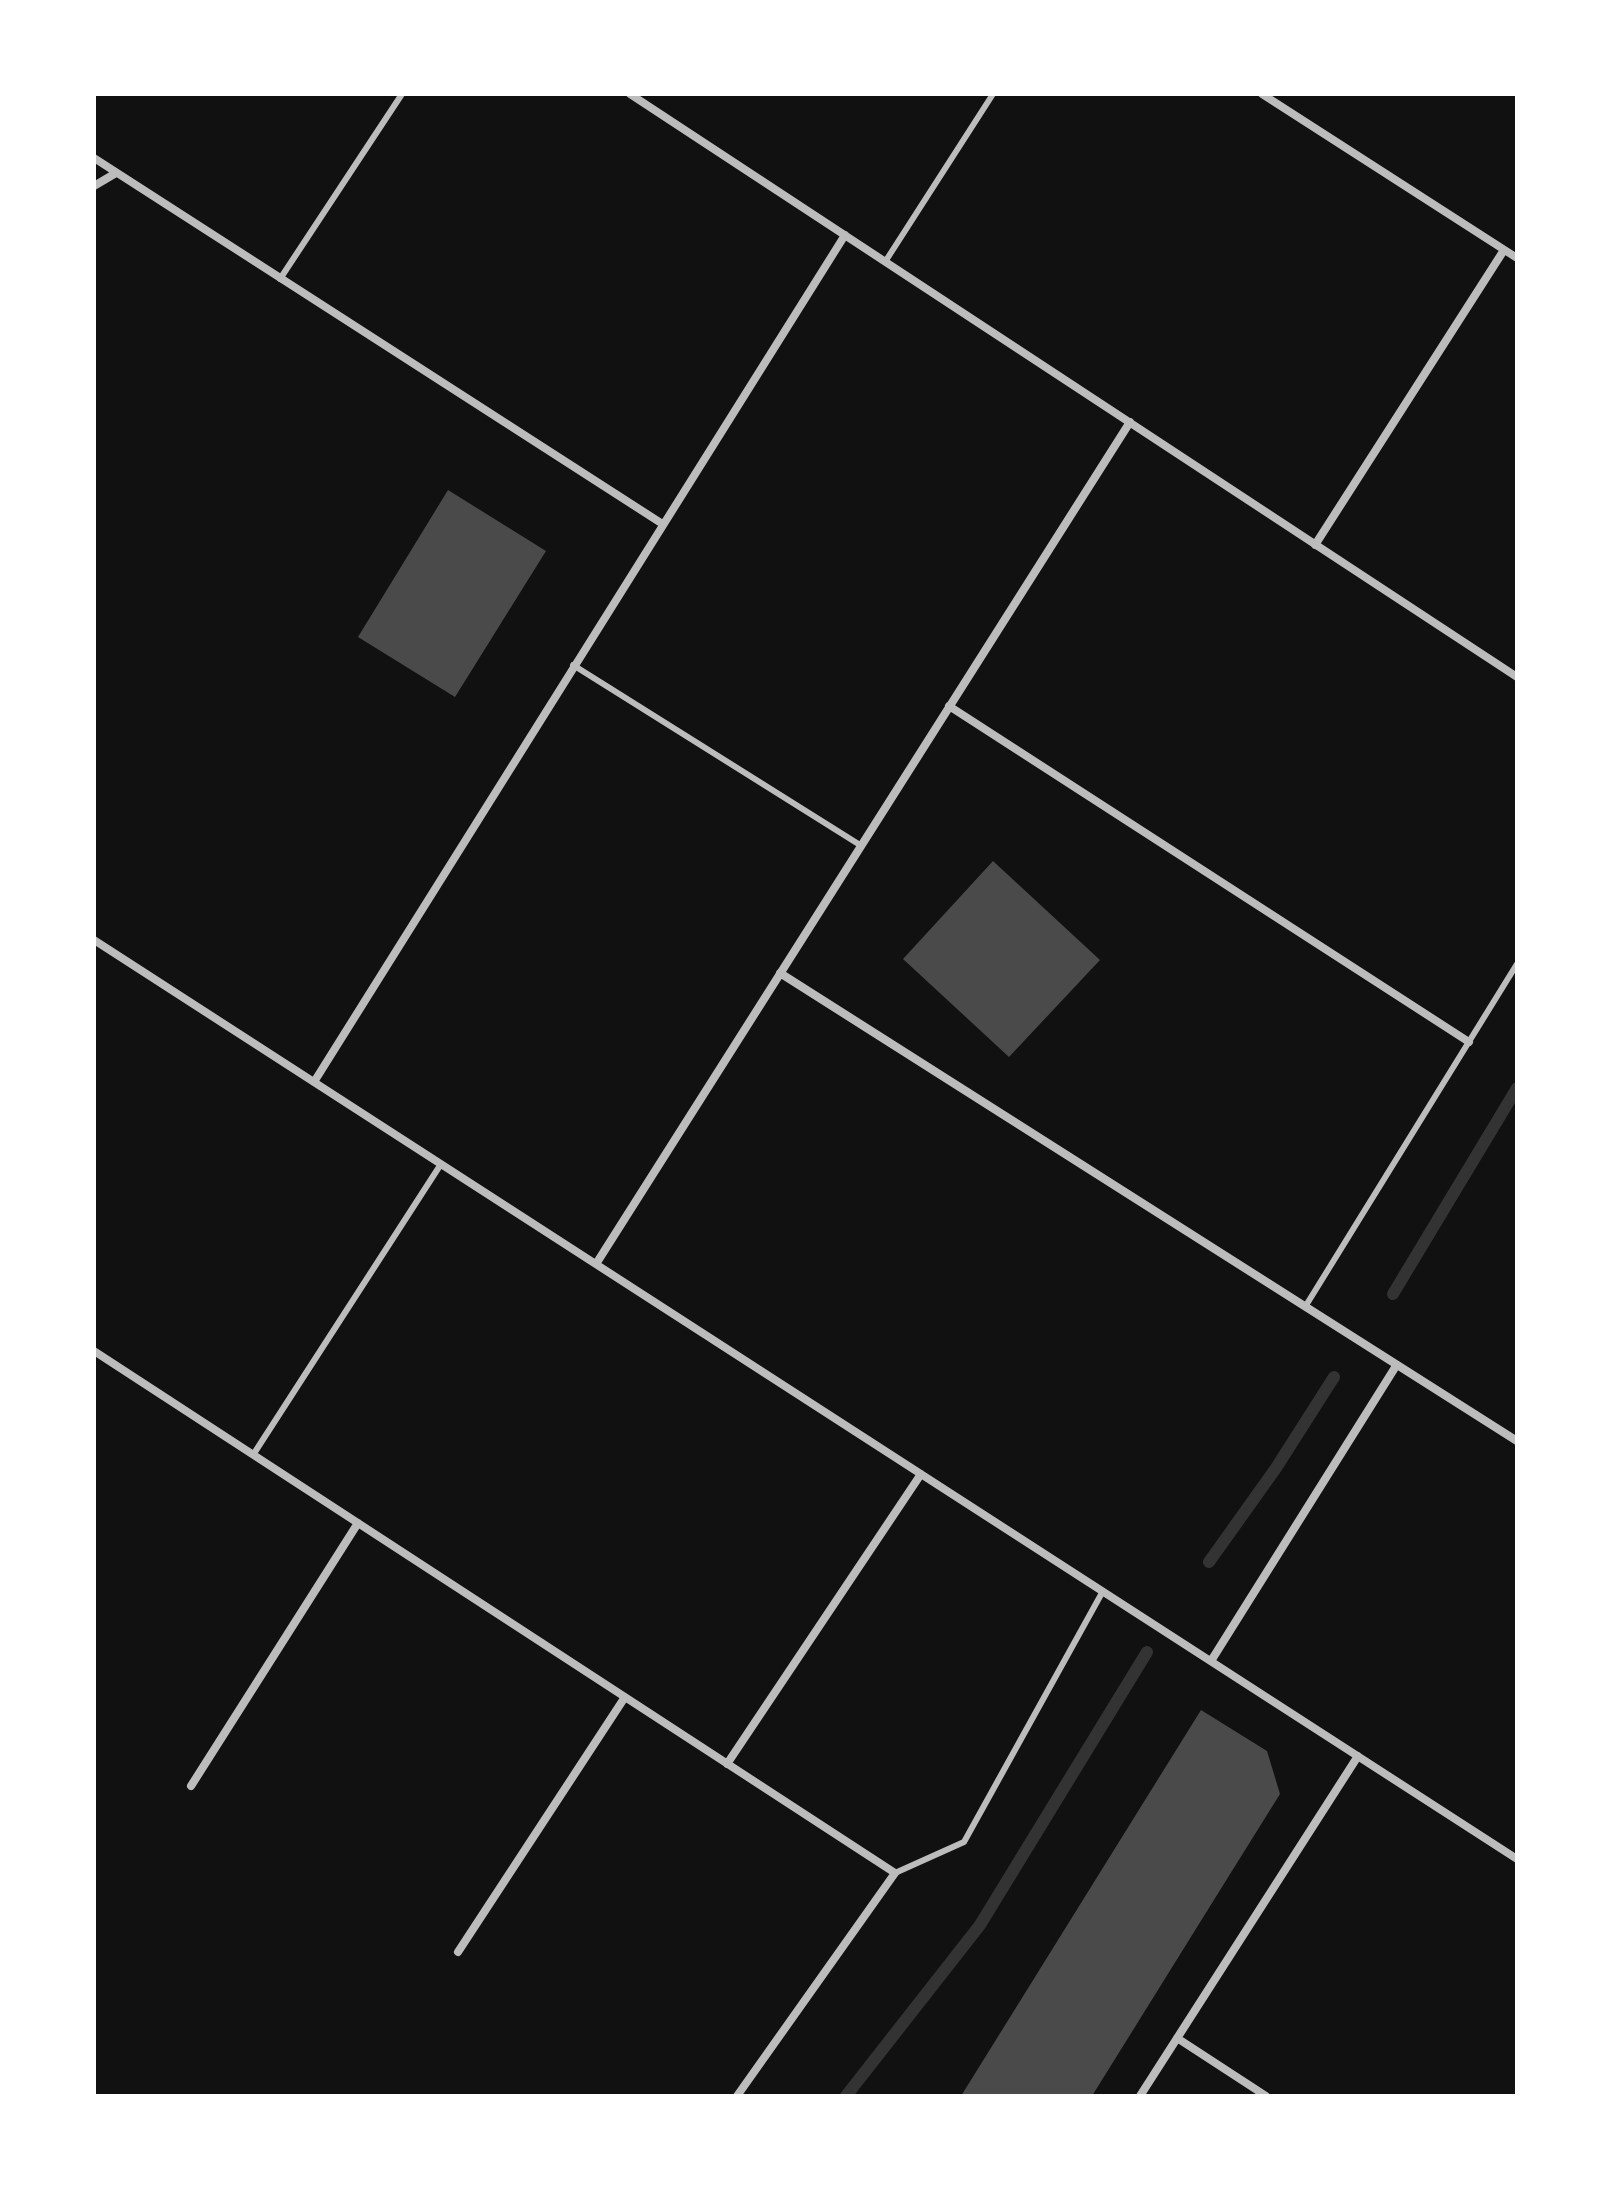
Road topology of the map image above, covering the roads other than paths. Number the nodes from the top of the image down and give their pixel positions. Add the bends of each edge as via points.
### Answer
1 (402, 94) edge
2 (630, 94) edge
3 (993, 94) edge
4 (1262, 94) edge
5 (94, 158) edge
6 (116, 173) junction
7 (94, 186) edge
8 (845, 235) junction
9 (1504, 250) junction
10 (1517, 258) edge
11 (885, 262) junction
12 (280, 279) junction
13 (1130, 422) junction
14 (661, 523) junction
15 (1315, 545) junction
16 (573, 665) junction
17 (1517, 677) edge
18 (949, 706) junction
19 (860, 845) junction
20 (94, 940) edge
21 (1517, 964) edge
22 (780, 973) junction
23 (1469, 1042) junction
24 (314, 1082) junction
25 (441, 1164) junction
26 (596, 1264) junction
27 (1305, 1307) junction
28 (94, 1353) edge
29 (1396, 1366) junction
30 (1517, 1441) edge
31 (253, 1455) junction
32 (921, 1474) junction
33 (358, 1523) junction
34 (1103, 1591) junction
35 (1211, 1661) junction
36 (625, 1697) junction
37 (1358, 1756) junction
38 (727, 1764) junction
39 (191, 1786) dead end
40 (1517, 1859) edge
41 (895, 1873) junction
42 (458, 1952) dead end
43 (1177, 2038) junction
44 (737, 2096) edge
45 (1140, 2096) edge
46 (1266, 2096) edge

1 - 12 lane
2 - 8 street
3 - 11 lane
4 - 9 street
5 - 6 street
6 - 7 street
6 - 12 street
8 - 11 street
8 - 14 street
9 - 10 street
9 - 15 street
11 - 13 street
12 - 14 street
13 - 15 street
13 - 18 street
14 - 16 street
15 - 17 street
16 - 19 lane
16 - 24 street
18 - 19 street
18 - 23 street
19 - 22 street
20 - 24 street
21 - 23 lane
22 - 26 street
22 - 27 street
23 - 27 lane
24 - 25 street
25 - 26 street
25 - 31 lane
26 - 32 street
27 - 29 street
28 - 31 street
29 - 30 street
29 - 35 street
31 - 33 street
32 - 34 street
32 - 38 street
33 - 36 street
33 - 39 street
34 - 35 street
34 - 41 lane via 964,1842
35 - 37 street
36 - 38 street
36 - 42 street
37 - 40 street
37 - 43 street
38 - 41 street
41 - 44 street
43 - 45 street
43 - 46 street

